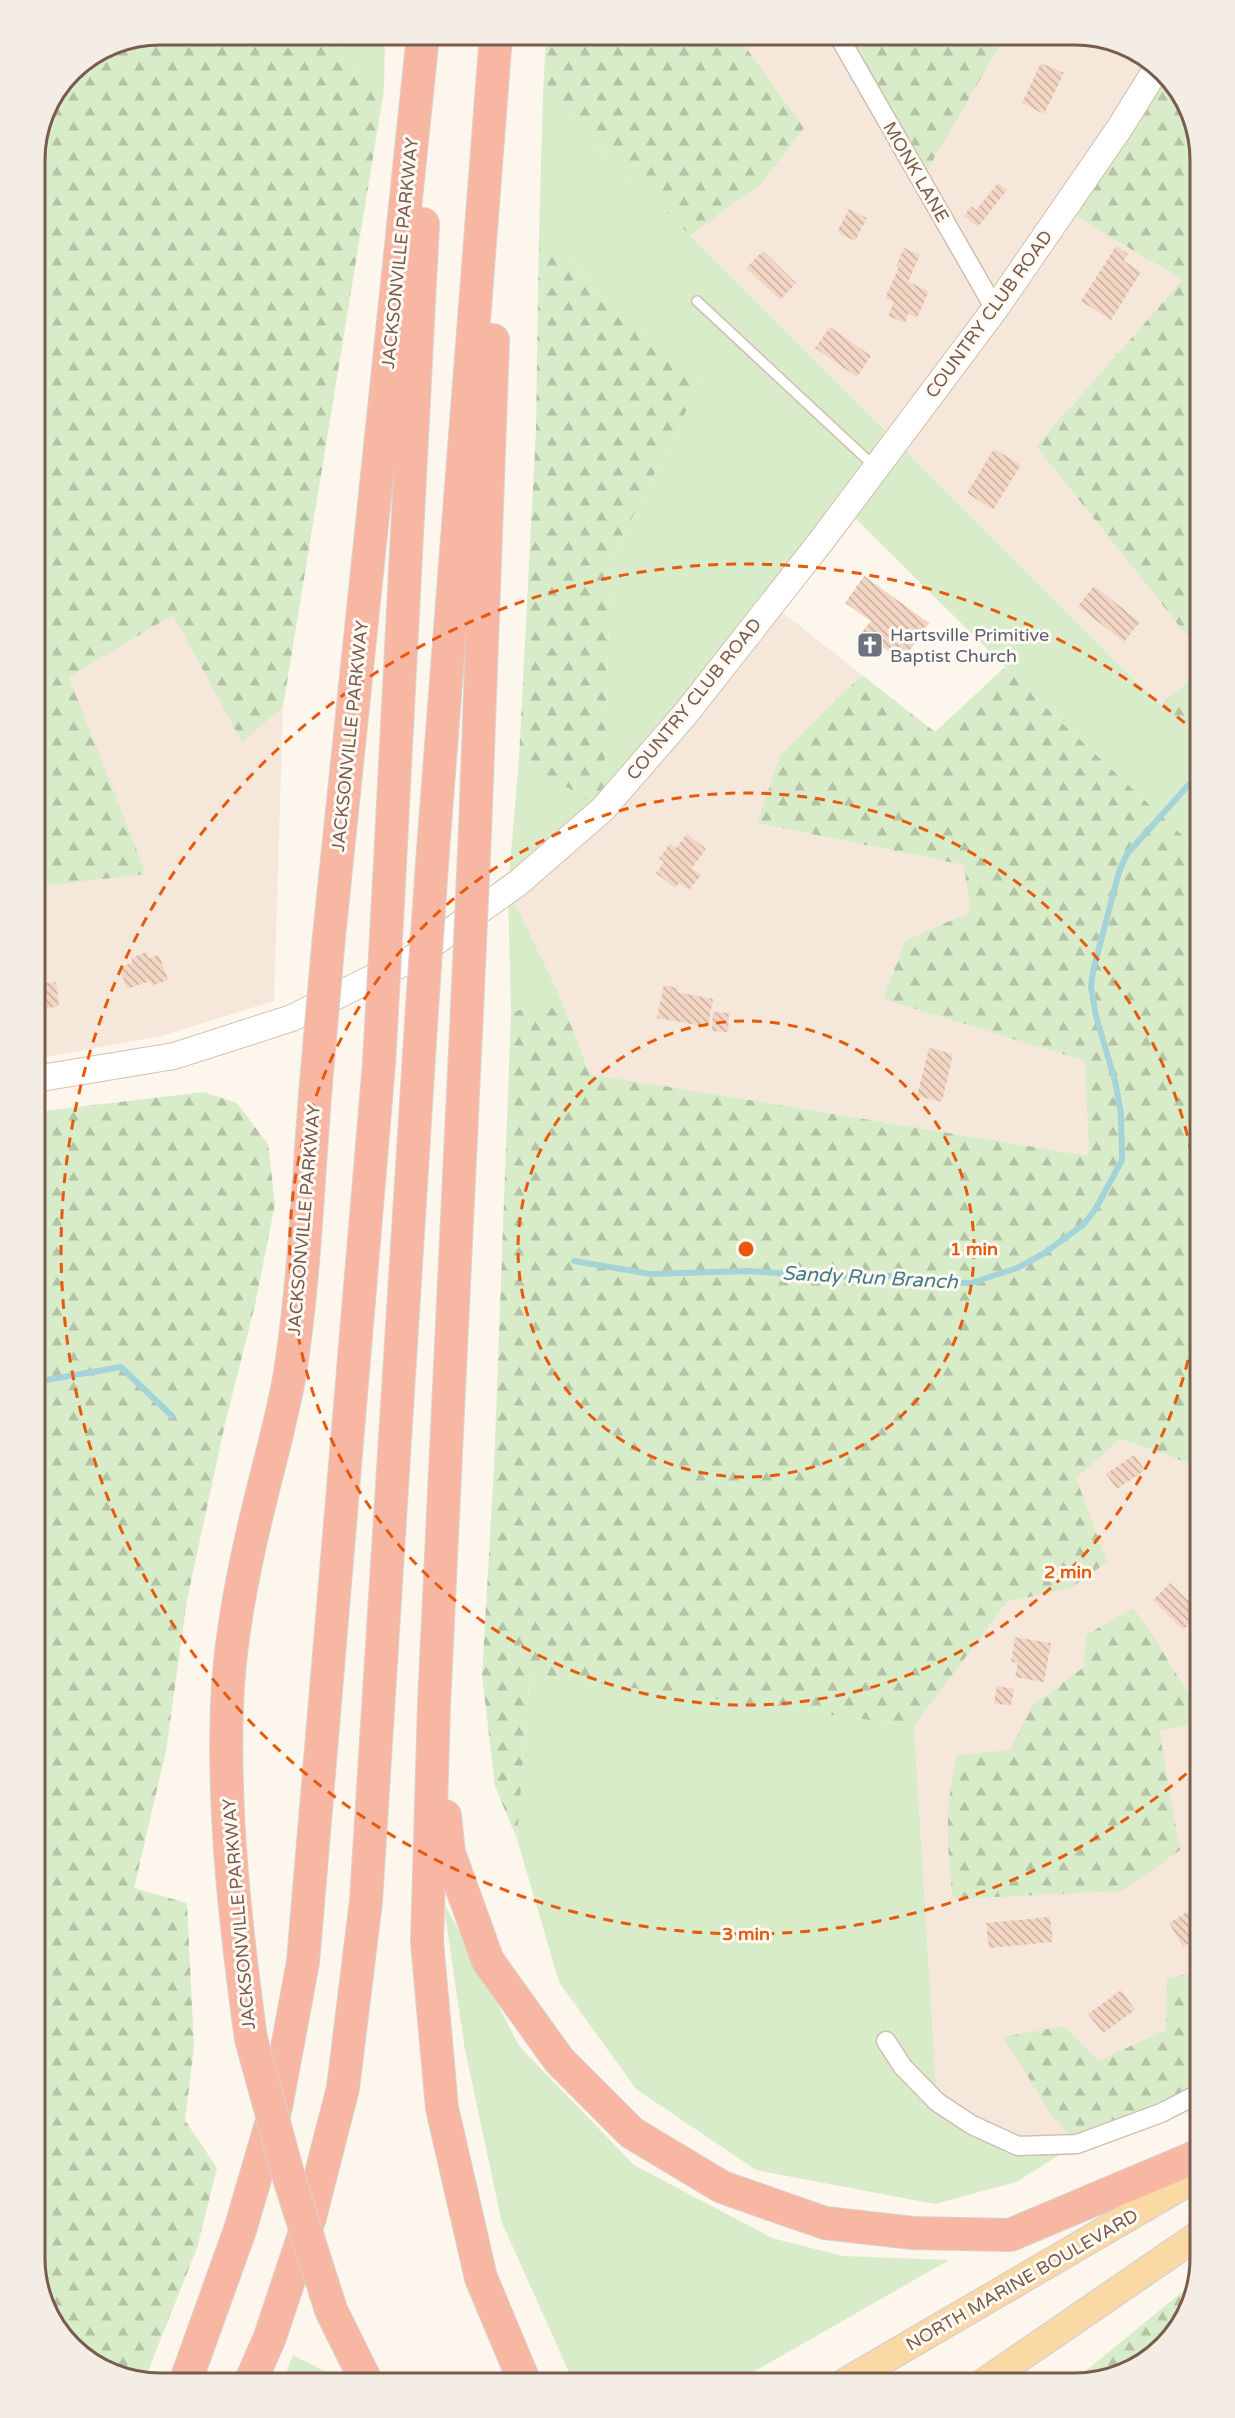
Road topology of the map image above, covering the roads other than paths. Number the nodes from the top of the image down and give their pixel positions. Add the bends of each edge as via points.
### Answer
1 (422, 45) edge
2 (432, 45) edge
3 (495, 45) edge
4 (504, 45) edge
5 (844, 45) edge
6 (1152, 76) edge
7 (698, 301) dead end
8 (995, 309) junction
9 (876, 468) junction
10 (45, 1077) edge
11 (434, 1704) junction
12 (885, 2041) dead end
13 (1190, 2098) edge
14 (1190, 2159) edge
15 (1190, 2181) edge
16 (1190, 2241) edge
17 (189, 2373) edge
18 (254, 2373) edge
19 (362, 2373) edge
20 (521, 2373) edge
21 (863, 2373) edge
22 (999, 2373) edge

1 - 19 highway, JACKSONVILLE PARKWAY, bridge via 329,936 290,1374 235,1620 227,1705 233,1889 251,2038 331,2310
2 - 17 highway, bridge via 379,1063 303,1962 276,2107 240,2230
3 - 18 highway, bridge via 433,850 366,1890 344,2088 310,2217
4 - 11 highway, bridge via 475,831
5 - 8 street, MONK LANE
6 - 8 main road, COUNTRY CLUB ROAD
7 - 9 lane
8 - 9 main road, COUNTRY CLUB ROAD
9 - 10 main road, COUNTRY CLUB ROAD via 664,738 603,809 518,883 413,958 292,1018 174,1056
11 - 14 highway via 449,1853 488,1961 559,2060 632,2133 722,2187 825,2223 913,2233 1010,2235
11 - 20 highway via 427,1942 442,2108 481,2278
12 - 13 street via 903,2067 937,2102 972,2125 1018,2146 1077,2144
15 - 21 main road, NORTH MARINE BOULEVARD
16 - 22 main road

